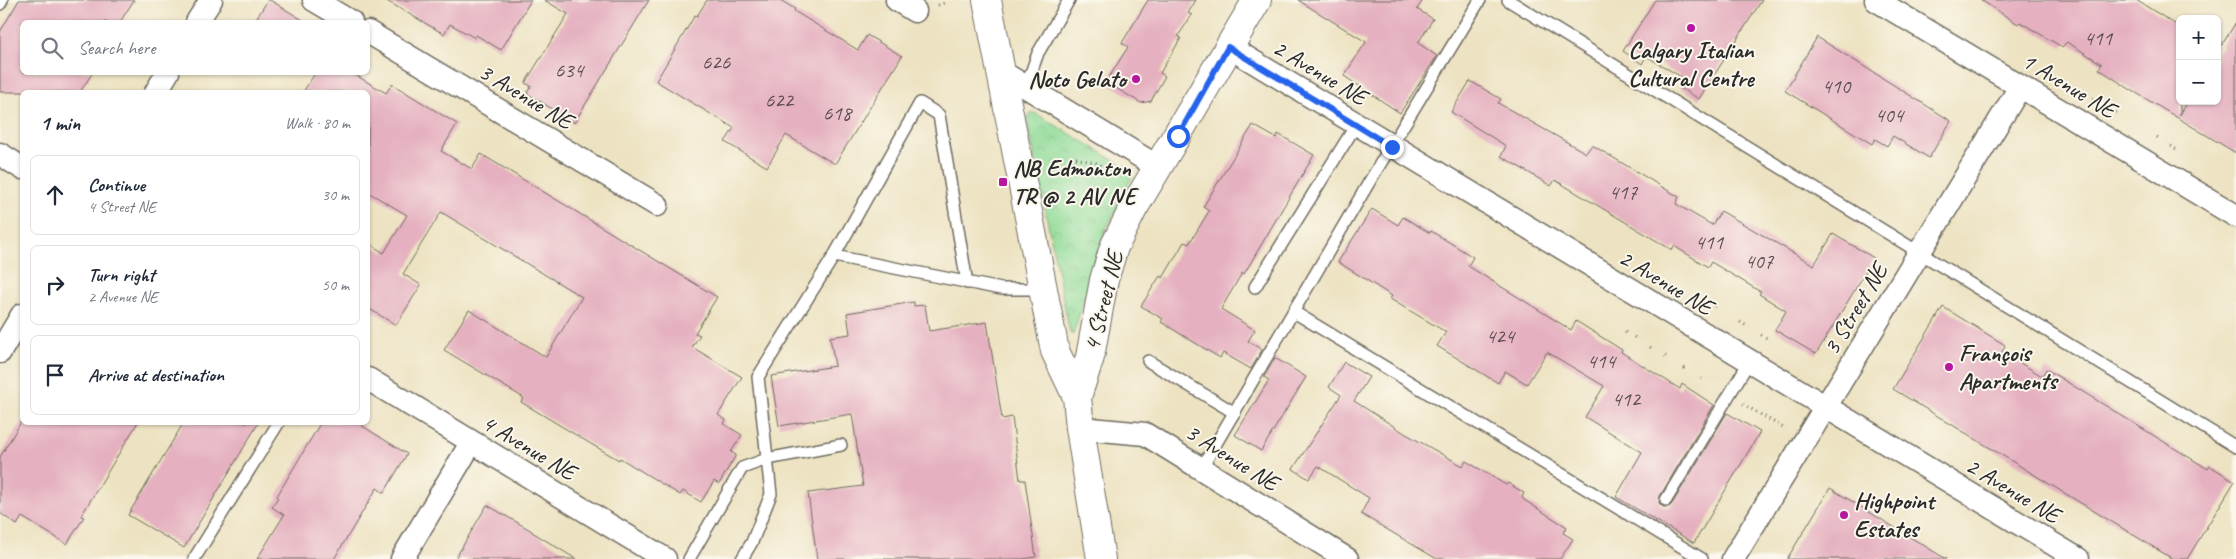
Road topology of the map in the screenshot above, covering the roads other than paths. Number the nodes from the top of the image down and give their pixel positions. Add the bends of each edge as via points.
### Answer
1 (2, 0) edge
2 (211, 0) edge
3 (314, 0) edge
4 (986, 0) edge
5 (1069, 0) edge
6 (1257, 0) edge
7 (1480, 0) edge
8 (1508, 0) edge
9 (1876, 0) edge
10 (0, 4) edge
11 (198, 20) edge
12 (348, 20) edge
13 (370, 33) edge
14 (1228, 47) junction
15 (1000, 71) junction
16 (166, 75) edge
17 (1026, 87) junction
18 (2020, 87) junction
19 (157, 90) edge
20 (1356, 125) junction
21 (1392, 147) junction
22 (0, 154) edge
23 (20, 167) edge
24 (1158, 167) junction
25 (657, 206) dead end
26 (2236, 216) edge
27 (1919, 254) junction
28 (834, 256) junction
29 (967, 283) junction
30 (1255, 287) dead end
31 (1044, 289) junction
32 (1294, 312) junction
33 (20, 318) edge
34 (0, 352) edge
35 (1148, 361) dead end
36 (1749, 362) junction
37 (370, 380) edge
38 (1077, 397) junction
39 (1826, 408) junction
40 (1234, 412) junction
41 (277, 425) edge
42 (1080, 428) junction
43 (470, 443) junction
44 (841, 445) dead end
45 (2236, 447) edge
46 (767, 459) junction
47 (1201, 469) junction
48 (1666, 500) dead end
49 (194, 559) edge
50 (402, 559) edge
51 (665, 559) edge
52 (689, 559) edge
53 (742, 559) edge
54 (1101, 559) edge
55 (1347, 559) edge
56 (1702, 559) edge
57 (1733, 559) edge
58 (2078, 559) edge

1 - 10 lane
2 - 11 street
3 - 12 street
4 - 15 main road
5 - 17 lane via 1038,53
6 - 14 main road, 4 Street NE
7 - 21 lane
8 - 27 lane
9 - 18 street, 1 Avenue NE
13 - 25 street, 3 Avenue NE
14 - 20 street, 2 Avenue NE
14 - 24 main road, 4 Street NE
15 - 17 street
15 - 31 main road
16 - 19 street
17 - 24 street
18 - 26 street, 1 Avenue NE
18 - 27 street, 3 Street NE
20 - 21 street, 2 Avenue NE
20 - 30 lane
21 - 32 lane
21 - 36 street, 2 Avenue NE
22 - 23 street
24 - 38 main road, 4 Street NE via 1114,247 1104,280 1090,357
27 - 39 street, 3 Street NE
27 - 45 lane
28 - 29 lane
28 - 29 lane via 920,103 939,115
28 - 46 lane via 758,377
29 - 31 lane via 1002,289
31 - 38 main road via 1055,351
32 - 40 lane
32 - 56 lane
33 - 34 street
35 - 40 lane
36 - 39 street, 2 Avenue NE
36 - 48 lane
37 - 43 street, 4 Avenue NE
38 - 42 main road
39 - 57 street, 3 Street NE
39 - 58 street, 2 Avenue NE
40 - 47 lane
41 - 49 lane
42 - 47 street, 3 Avenue NE via 1145,434
42 - 54 main road
43 - 50 street
43 - 51 street, 4 Avenue NE
44 - 46 lane
46 - 52 lane via 742,468
46 - 53 lane via 771,494
47 - 55 street, 3 Avenue NE

